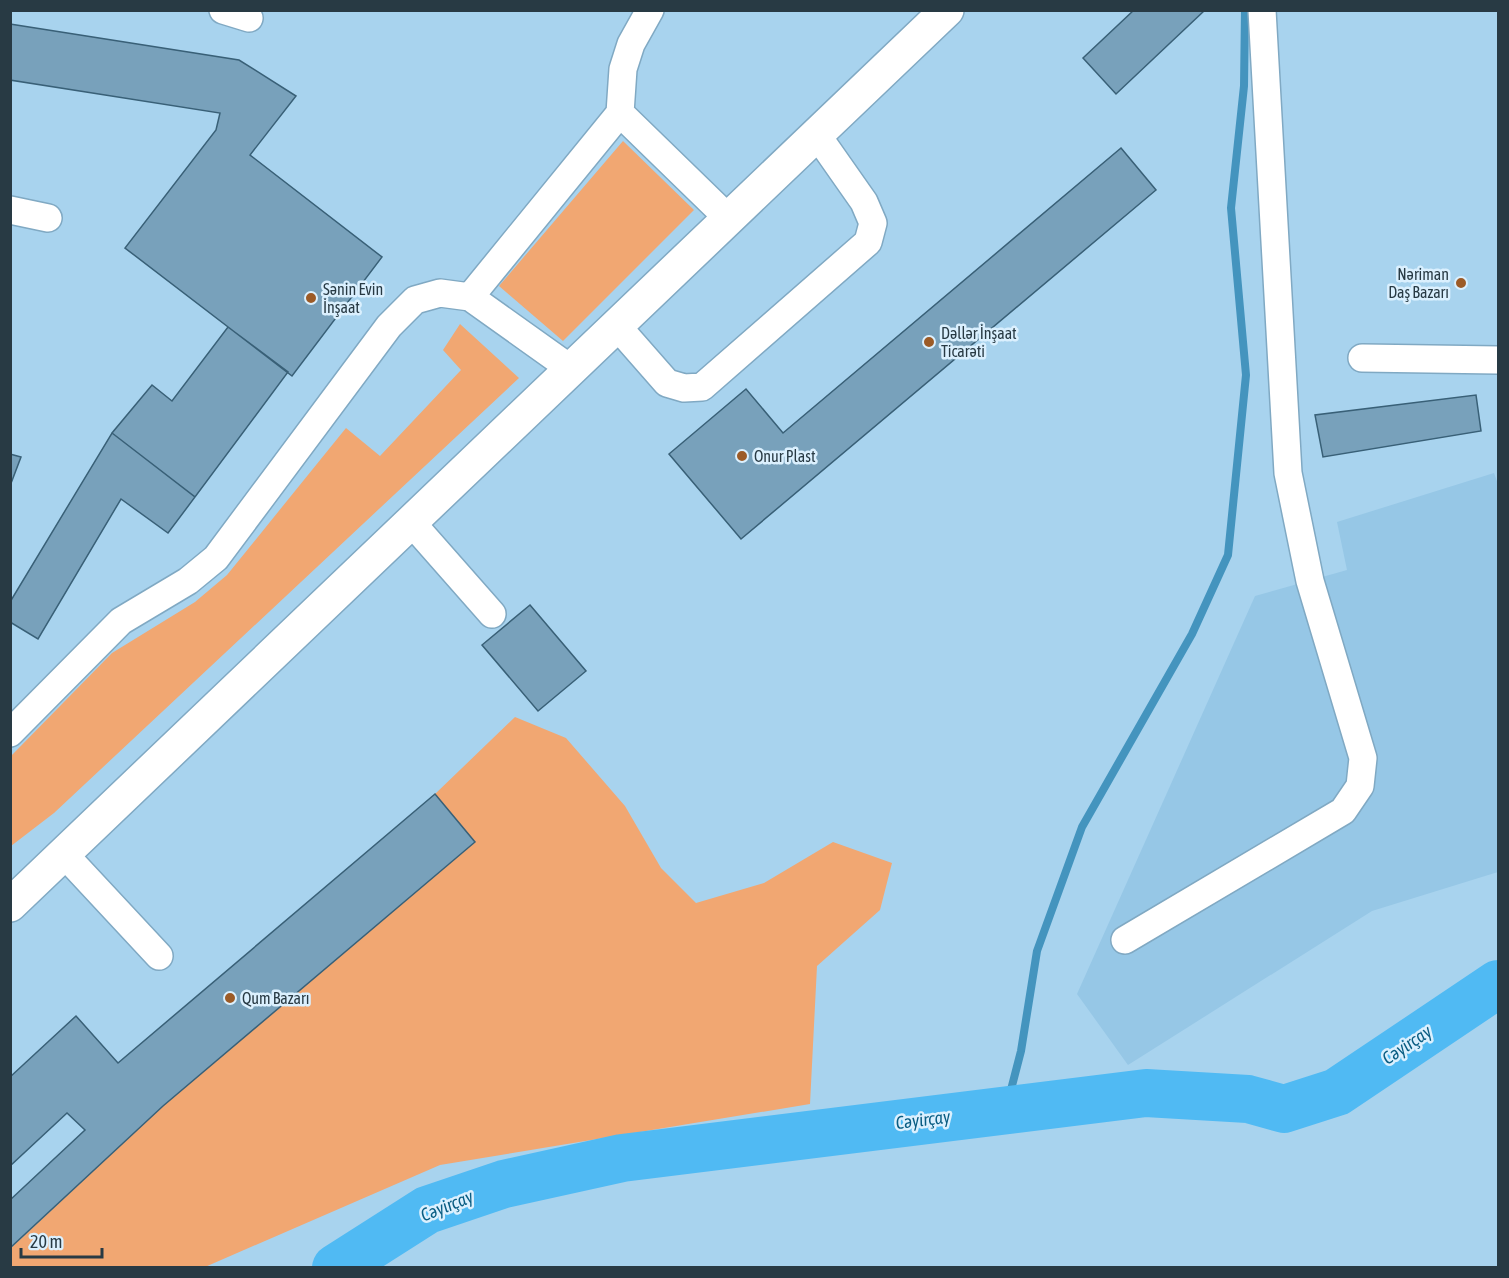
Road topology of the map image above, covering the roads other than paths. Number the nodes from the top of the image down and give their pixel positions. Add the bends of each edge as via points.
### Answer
1 (223, 10) edge
2 (650, 10) edge
3 (947, 10) edge
4 (1262, 10) edge
5 (249, 18) dead end
6 (620, 113) junction
7 (817, 135) junction
8 (10, 210) edge
9 (48, 218) dead end
10 (729, 219) junction
11 (470, 297) junction
12 (616, 326) junction
13 (1362, 358) dead end
14 (1498, 360) edge
15 (571, 369) junction
16 (411, 522) junction
17 (492, 614) dead end
18 (10, 733) edge
19 (64, 854) junction
20 (10, 875) edge
21 (10, 905) edge
22 (1125, 940) dead end
23 (159, 956) dead end

1 - 5 lane
2 - 6 lane via 631,44 623,69
3 - 7 main road
4 - 22 lane via 1288,473 1310,581 1363,758 1360,786 1343,811
6 - 10 lane
6 - 11 lane
7 - 10 main road
7 - 12 lane via 864,202 873,223 868,242 702,387 684,388 667,383
8 - 9 lane
10 - 12 main road
11 - 15 lane
11 - 18 lane via 440,293 415,300 389,326 216,558 188,581 121,621
12 - 15 main road
13 - 14 lane
15 - 16 main road
16 - 17 lane
16 - 19 main road
19 - 20 main road
19 - 21 main road
19 - 23 lane

